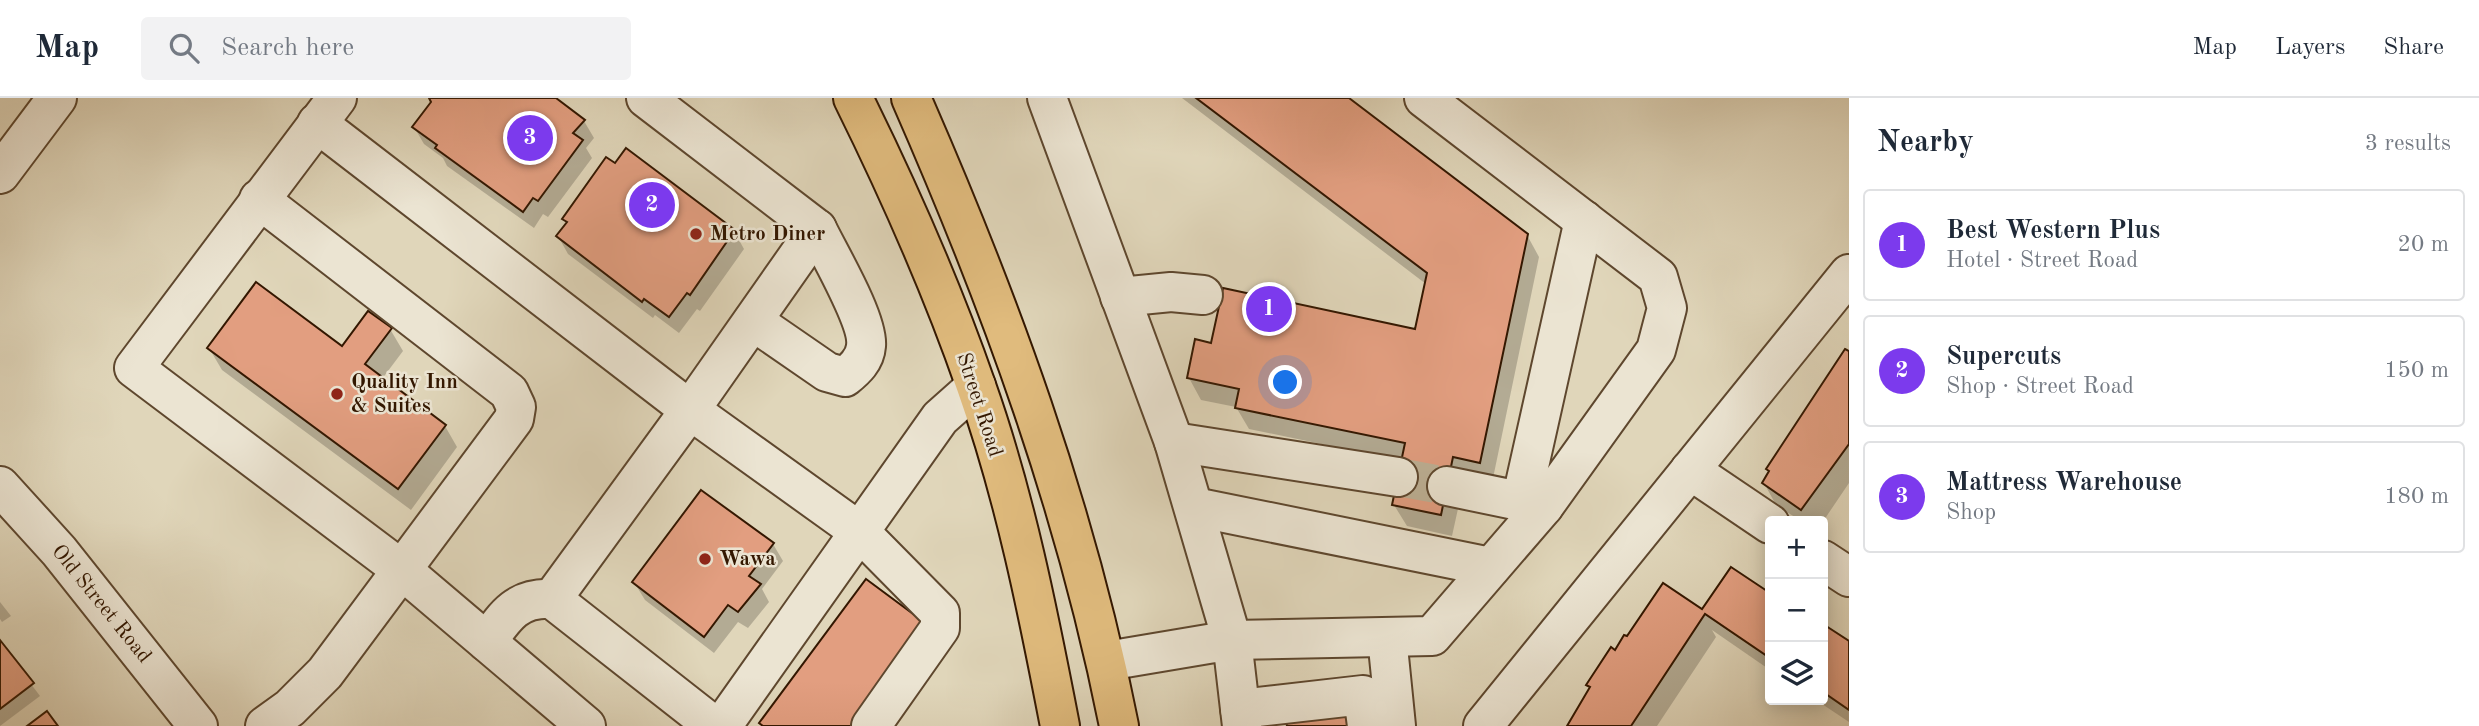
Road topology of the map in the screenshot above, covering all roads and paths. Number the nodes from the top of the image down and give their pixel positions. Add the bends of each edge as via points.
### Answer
1 (57, 98) edge
2 (646, 98) edge
3 (853, 98) edge
4 (911, 98) edge
5 (1047, 98) edge
6 (1424, 98) edge
7 (327, 111) edge
8 (0, 174) edge
9 (259, 199) junction
10 (1584, 220) junction
11 (817, 229) junction
12 (1849, 274) edge
13 (1203, 295) dead end
14 (1121, 297) junction
15 (753, 321) junction
16 (976, 386) junction
17 (690, 410) junction
18 (1174, 442) junction
19 (1690, 470) junction
20 (1398, 477) tunnel mouth
21 (0, 486) edge
22 (1447, 486) tunnel mouth
23 (1532, 504) junction
24 (1195, 508) junction
25 (1765, 521) edge
26 (860, 532) junction
27 (1828, 563) edge
28 (1491, 567) junction
29 (402, 570) junction
30 (1849, 578) edge
31 (552, 599) junction
32 (1387, 637) junction
33 (1232, 640) junction
34 (487, 642) junction
35 (1107, 661) junction
36 (1241, 718) edge
37 (198, 726) edge
38 (265, 726) edge
39 (586, 726) edge
40 (714, 726) edge
41 (722, 726) edge
42 (871, 726) edge
43 (1060, 726) edge
44 (1119, 726) edge
45 (1367, 726) edge
46 (1396, 726) edge
47 (1483, 726) edge

1 - 8 street
2 - 11 street
3 - 16 main road, Street Road via 893,180
4 - 35 main road via 999,310 1043,433
5 - 14 street
6 - 10 street
7 - 9 street
7 - 17 street
9 - 29 street via 509,392 516,407 514,419
9 - 29 street via 134,368
10 - 23 street
10 - 23 street via 1658,277 1667,308 1656,350
11 - 15 street
11 - 15 street via 862,322 866,346 859,365 845,377 827,372
12 - 19 street
13 - 14 street via 1171,292
14 - 18 street
15 - 17 street
16 - 26 street via 940,418
16 - 43 main road, Street Road via 1022,543
17 - 26 street
17 - 31 street
18 - 20 street
18 - 24 street
19 - 25 street
19 - 47 street
21 - 37 street, Old Street Road via 59,551
22 - 23 street
23 - 28 street
24 - 28 street
24 - 33 street
26 - 41 street
26 - 42 street via 940,614 940,628
27 - 30 street
28 - 32 street via 1432,636
29 - 34 street
29 - 38 street via 326,673
31 - 34 street via 522,601 508,612
31 - 40 street
32 - 33 street
32 - 46 street
33 - 35 street
33 - 36 street
34 - 39 street
35 - 44 main road
36 - 45 street via 1363,695

